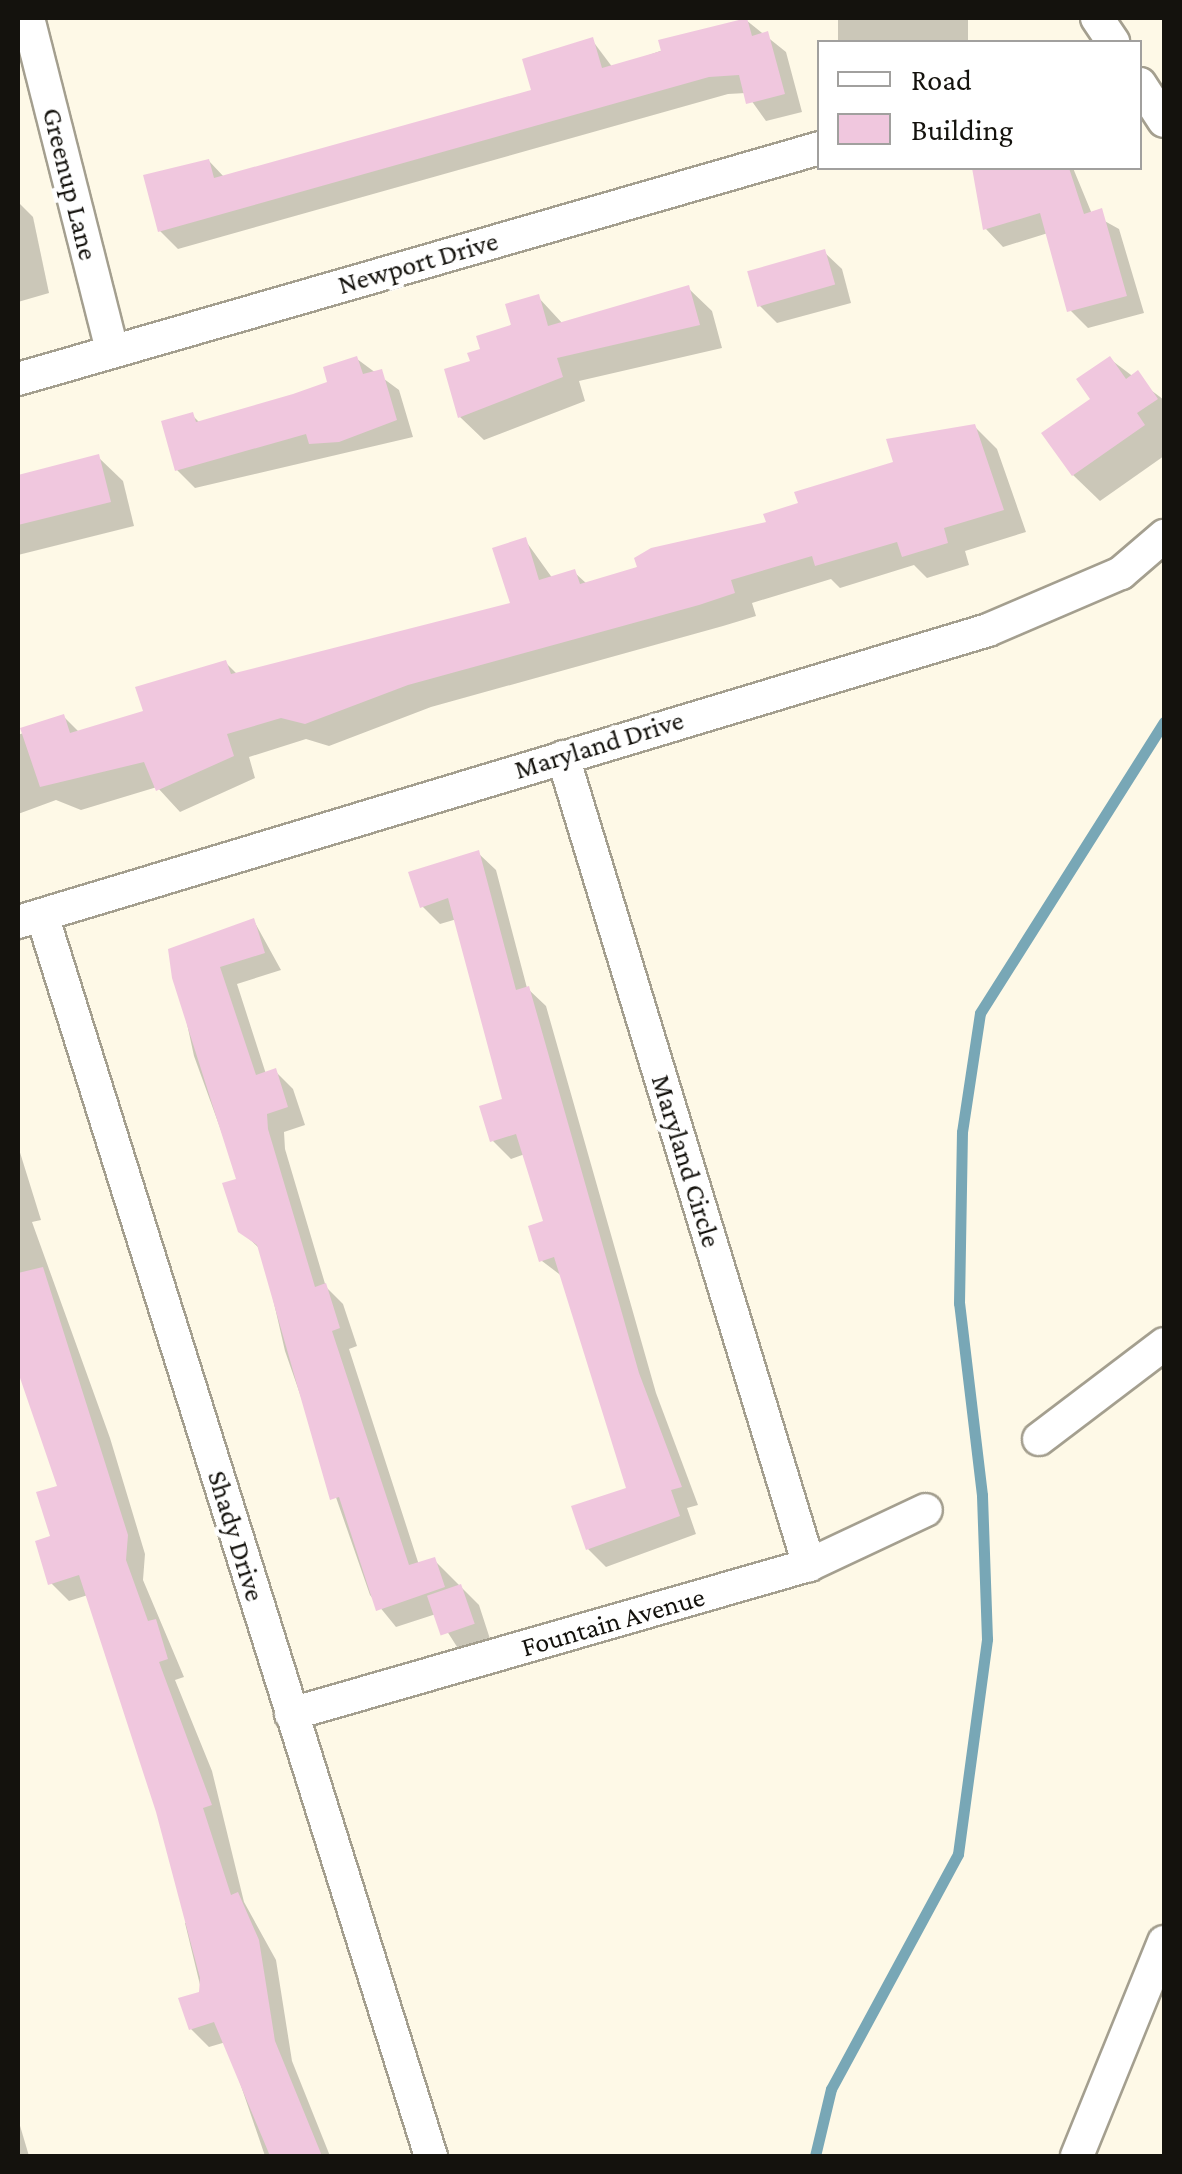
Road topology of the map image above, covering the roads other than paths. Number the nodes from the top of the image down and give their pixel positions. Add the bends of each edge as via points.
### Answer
1 (28, 18) edge
2 (1098, 18) edge
3 (1112, 40) edge
4 (1142, 87) edge
5 (1164, 121) edge
6 (817, 149) edge
7 (112, 351) junction
8 (18, 380) edge
9 (1164, 536) edge
10 (563, 758) junction
11 (30, 918) edge
12 (1164, 1344) edge
13 (1039, 1439) dead end
14 (926, 1510) dead end
15 (809, 1565) junction
16 (292, 1714) junction
17 (1164, 1942) edge
18 (431, 2156) edge
19 (1078, 2156) edge

1 - 7 street, Greenup Lane
2 - 3 street
4 - 5 street
6 - 7 street, Newport Drive
7 - 8 street, Newport Drive
9 - 10 street, Maryland Drive via 1121,572 988,630
10 - 11 street, Maryland Drive
10 - 15 street, Maryland Circle
11 - 16 street, Shady Drive
12 - 13 street
14 - 15 street, Fountain Avenue
15 - 16 street, Fountain Avenue
16 - 18 street, Shady Drive
17 - 19 street

